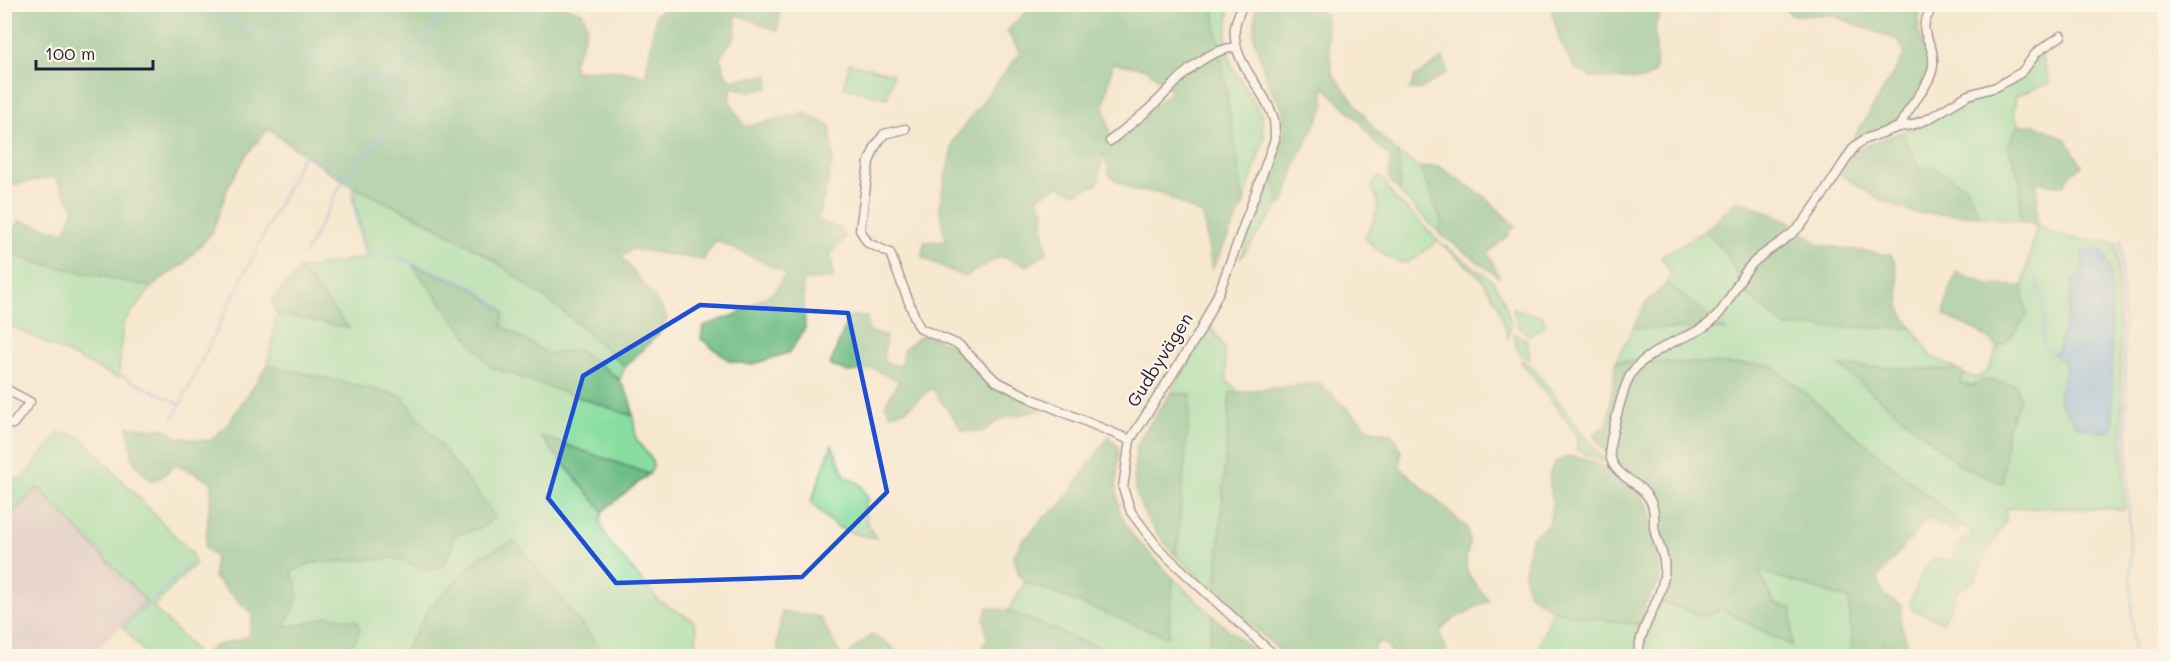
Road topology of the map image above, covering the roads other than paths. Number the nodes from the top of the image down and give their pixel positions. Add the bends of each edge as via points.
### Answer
1 (1243, 4) edge
2 (1935, 4) edge
3 (2061, 36) dead end
4 (1235, 47) junction
5 (1899, 126) junction
6 (905, 129) dead end
7 (1110, 141) dead end
8 (4, 388) edge
9 (4, 424) edge
10 (1130, 440) junction
11 (1275, 657) edge
12 (1638, 657) edge

1 - 4 street via 1235,25
2 - 5 street via 1923,27 1934,68
3 - 5 street via 2037,52 2022,72 1996,87 1968,95 1928,119
4 - 7 street via 1190,68 1151,108
4 - 10 street, Gudbyvägen via 1270,108 1275,139 1219,292 1199,333
5 - 12 street via 1855,146 1800,225 1749,266 1716,318 1644,360 1631,372 1610,454 1615,469 1641,488 1652,502 1664,562 1662,587 1645,625
6 - 10 street via 884,134 875,147 867,171 860,230 868,243 890,253 917,323 959,345 996,381
8 - 9 street via 30,402 13,424
10 - 11 street, Gudbyvägen via 1123,488 1131,512 1159,549

